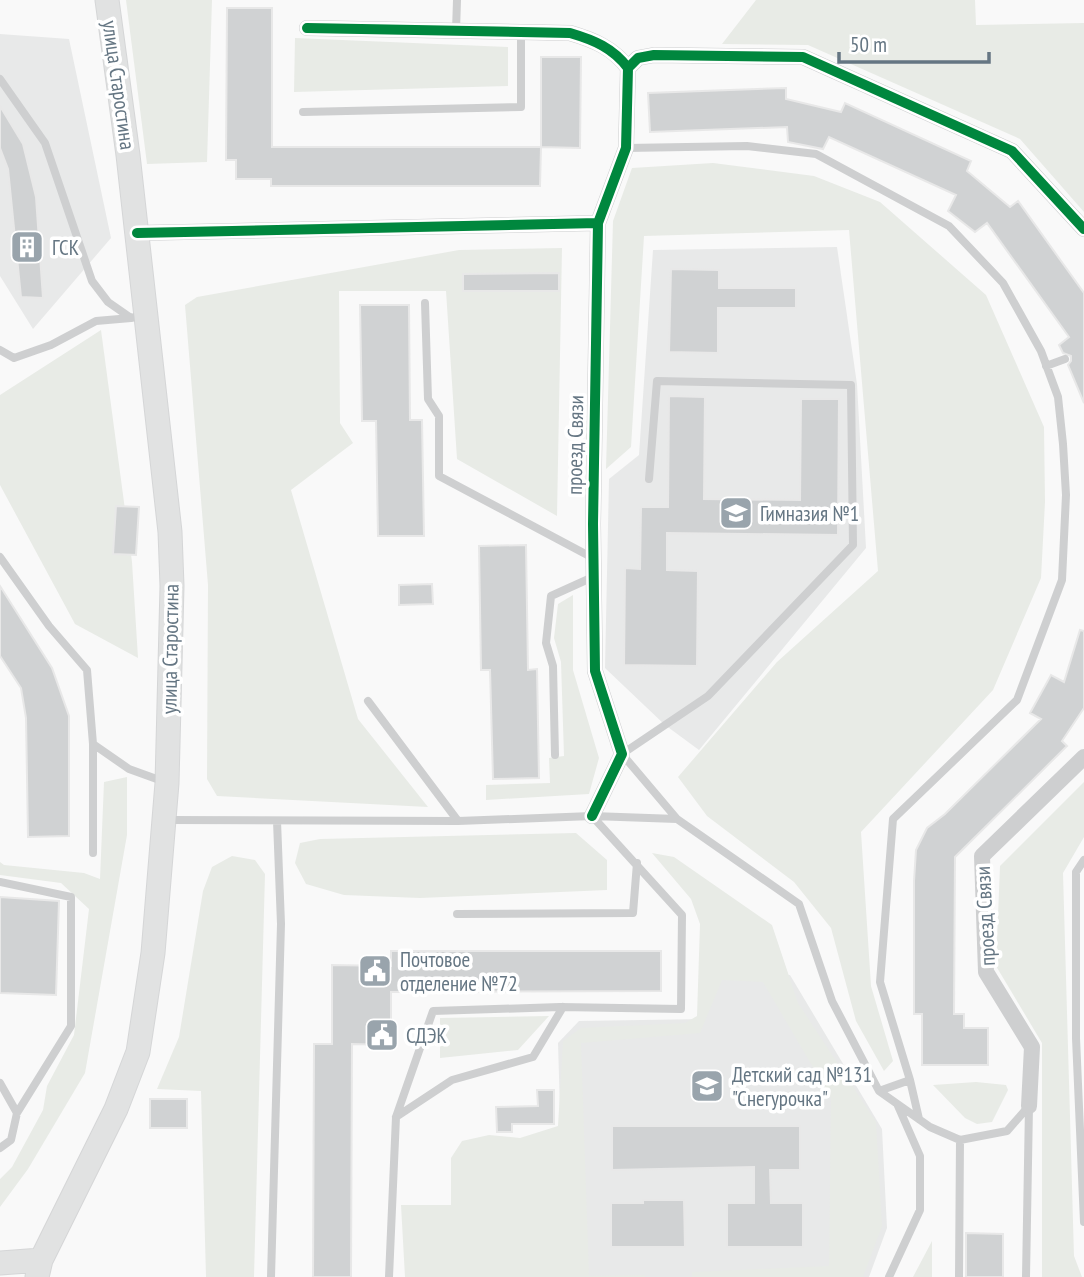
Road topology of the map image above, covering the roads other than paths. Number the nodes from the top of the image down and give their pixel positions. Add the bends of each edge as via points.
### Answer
1 (107, 0) edge
2 (457, 0) edge
3 (307, 29) dead end
4 (456, 32) junction
5 (520, 33) junction
6 (628, 68) junction
7 (0, 79) edge
8 (303, 113) dead end
9 (626, 148) junction
10 (598, 223) junction
11 (1084, 229) edge
12 (137, 233) junction
13 (425, 303) dead end
14 (139, 316) junction
15 (0, 351) edge
16 (1065, 359) dead end
17 (1046, 366) junction
18 (649, 479) dead end
19 (0, 557) edge
20 (593, 558) junction
21 (593, 577) junction
22 (368, 701) dead end
23 (93, 744) junction
24 (622, 754) junction
25 (555, 755) dead end
26 (1084, 757) edge
27 (167, 783) junction
28 (592, 816) junction
29 (677, 819) junction
30 (164, 820) junction
31 (278, 821) junction
32 (458, 821) junction
33 (93, 853) dead end
34 (1084, 860) edge
35 (636, 863) junction
36 (0, 882) edge
37 (457, 914) dead end
38 (563, 1007) junction
39 (910, 1080) junction
40 (0, 1083) edge
41 (879, 1091) junction
42 (897, 1104) junction
43 (1029, 1106) junction
44 (18, 1113) junction
45 (396, 1117) junction
46 (919, 1119) junction
47 (960, 1140) junction
48 (0, 1148) edge
49 (1082, 1178) edge
50 (1084, 1222) edge
51 (0, 1263) edge
52 (39, 1268) edge
53 (271, 1277) edge
54 (389, 1277) edge
55 (890, 1277) edge
56 (959, 1277) edge
57 (1026, 1277) edge

1 - 12 main road, улица Старостина
2 - 4 lane
3 - 4 street
4 - 5 street
5 - 6 street via 570,33 589,38 618,55
5 - 8 lane via 520,107
6 - 9 street, проезд Связи
6 - 11 street via 638,58 654,55 803,57 1012,151
7 - 14 lane via 45,143 92,281 108,302
9 - 10 street, проезд Связи
9 - 17 lane via 747,146 816,154 949,226 1003,283
10 - 12 street
10 - 20 street, проезд Связи
12 - 14 main road, улица Старостина
13 - 20 lane via 428,398 439,416 439,476
14 - 15 lane via 96,321 14,358
14 - 27 main road, улица Старостина via 170,532
16 - 17 lane
17 - 39 lane via 1058,397 1063,444 1062,580 1017,700 893,819 880,982
18 - 24 lane via 657,381 851,385 853,545 708,696
19 - 23 lane via 87,670
20 - 21 street, проезд Связи
21 - 24 street, проезд Связи via 595,671
21 - 25 lane via 551,597 546,643 553,666
22 - 32 lane
23 - 27 lane via 129,769
23 - 33 lane
24 - 28 street
24 - 29 lane
26 - 43 street, проезд Связи via 982,856 986,972 1032,1046
27 - 30 main road, улица Старостина
28 - 29 lane
28 - 32 lane
28 - 35 lane
29 - 41 lane via 799,904 832,1001
30 - 31 lane
30 - 52 main road, улица Старостина via 153,953 138,1052 116,1109
31 - 32 lane
31 - 53 lane via 281,923
34 - 49 lane via 1076,872
35 - 37 lane via 633,914
35 - 38 lane via 682,915 681,1009
36 - 44 lane via 71,897 71,1026
38 - 45 lane via 533,1057 452,1080
38 - 45 lane via 433,1011
39 - 41 lane
39 - 46 lane
40 - 44 lane
41 - 42 lane
42 - 46 lane
42 - 55 lane via 920,1156 920,1210
43 - 47 lane via 1007,1131
43 - 57 lane
44 - 48 lane via 11,1140
45 - 54 lane
46 - 47 lane
47 - 56 lane
49 - 50 lane
51 - 52 main road

